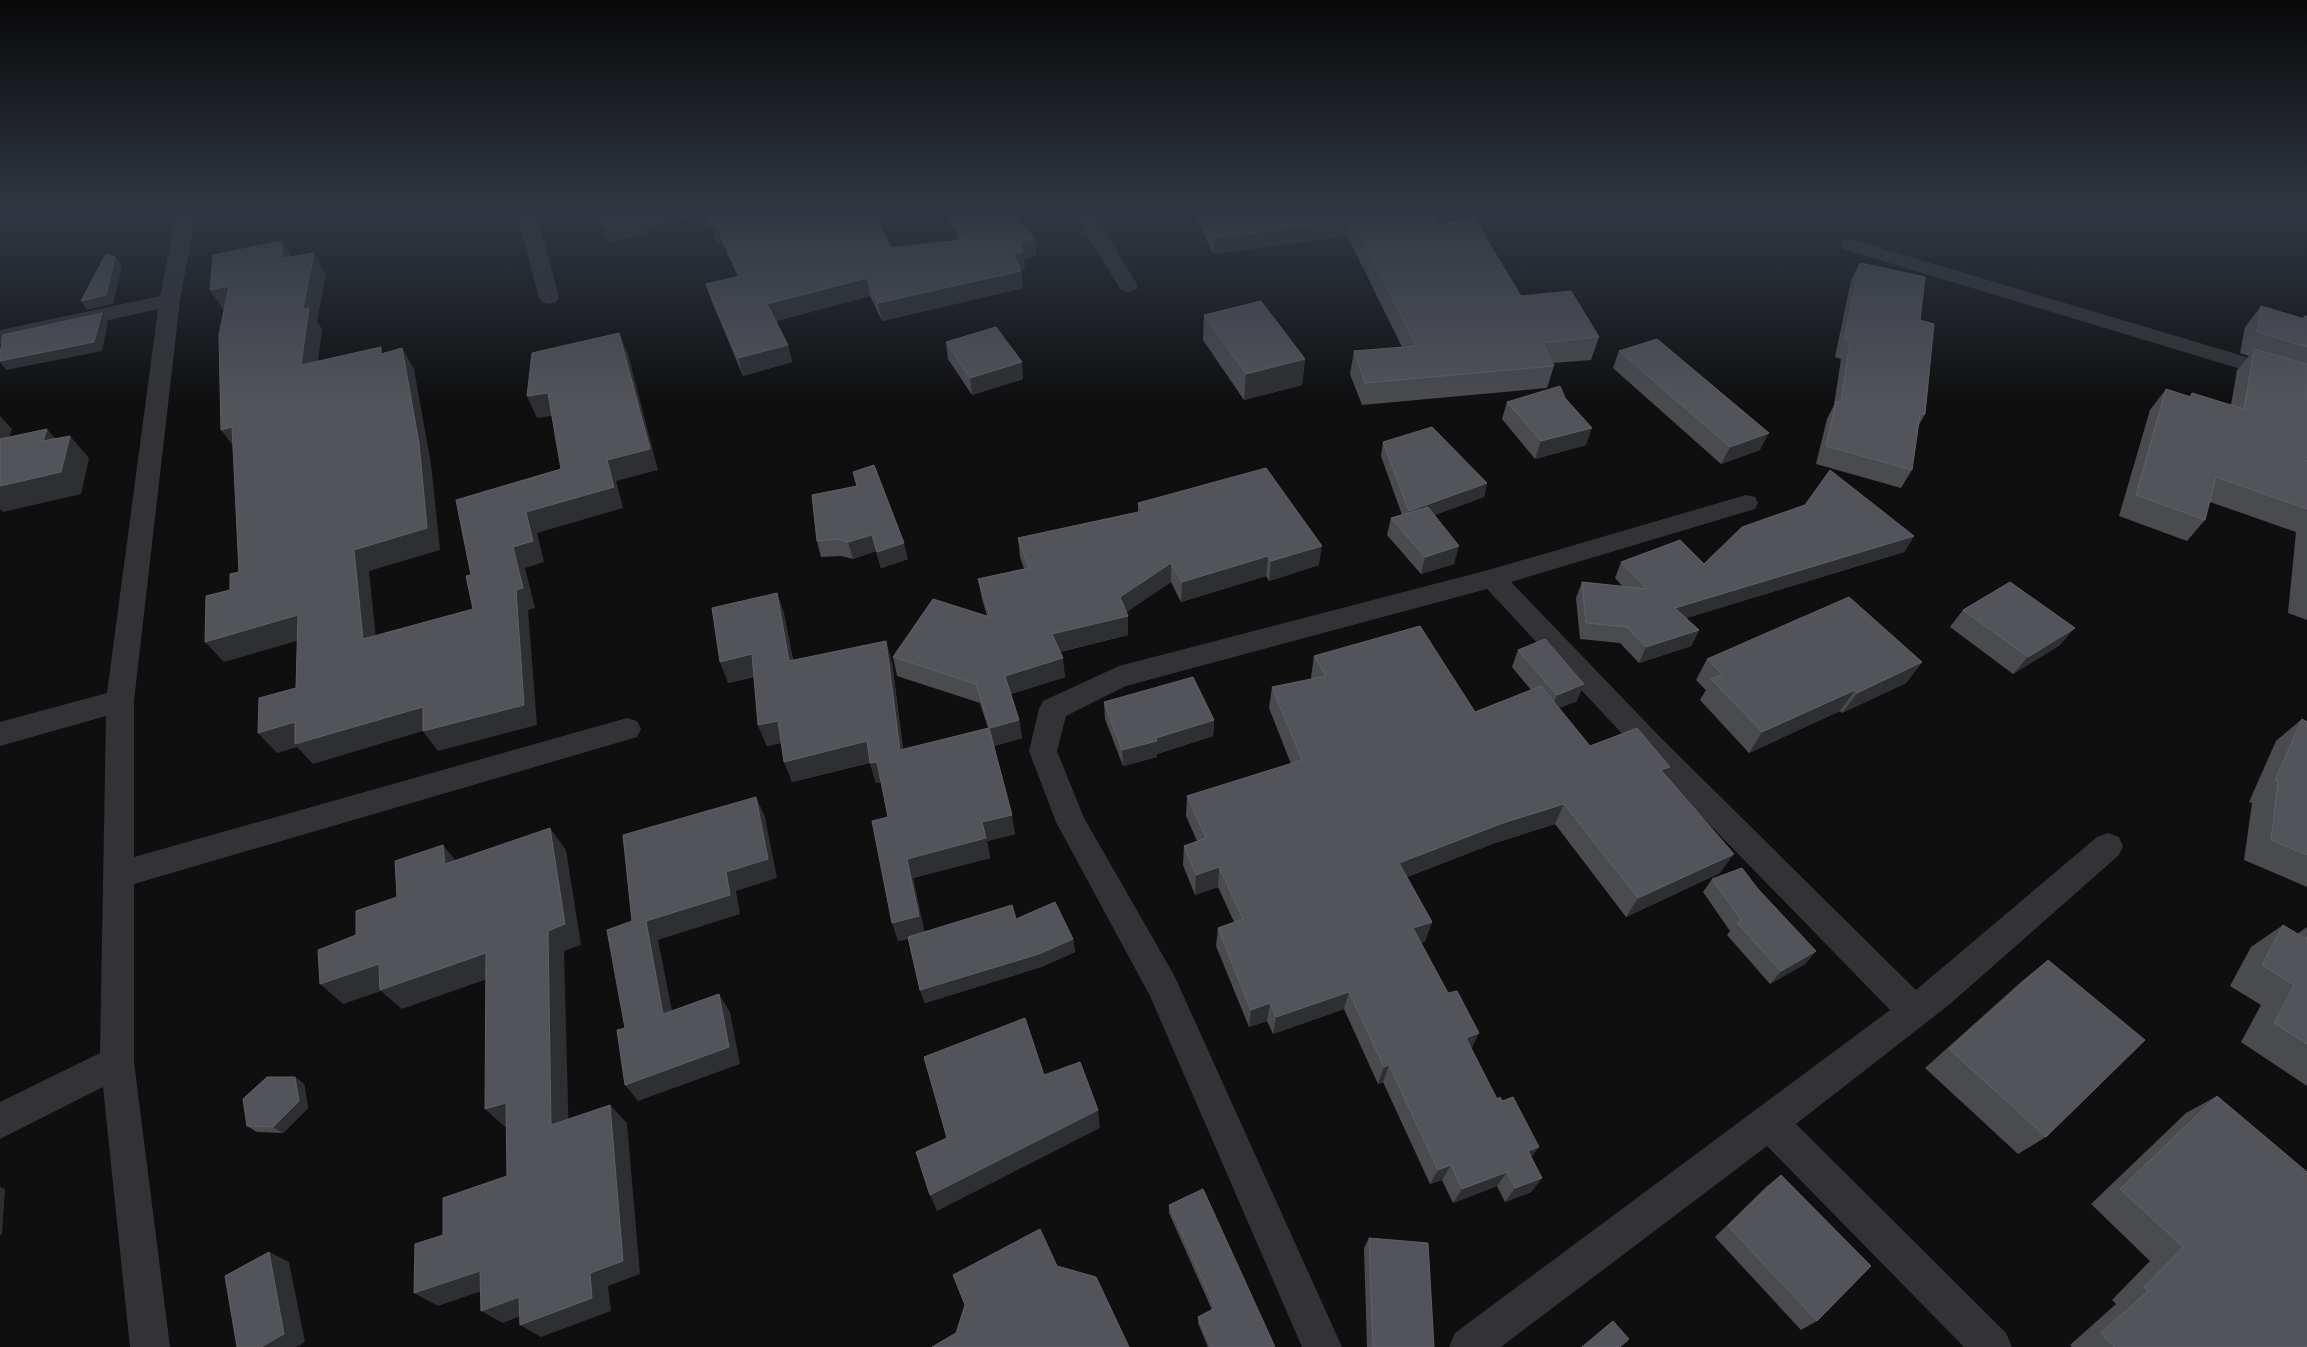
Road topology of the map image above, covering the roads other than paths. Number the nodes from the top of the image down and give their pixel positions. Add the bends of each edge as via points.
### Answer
1 (174, 277) edge
2 (543, 277) edge
3 (1122, 277) edge
4 (1959, 277) edge
5 (1128, 286) dead end
6 (549, 298) dead end
7 (170, 300) junction
8 (0, 336) edge
9 (2307, 382) edge
10 (1746, 503) dead end
11 (1492, 578) junction
12 (120, 702) junction
13 (627, 729) dead end
14 (0, 734) edge
15 (2108, 846) dead end
16 (118, 874) junction
17 (1914, 1011) junction
18 (117, 1062) junction
19 (0, 1121) edge
20 (1770, 1124) junction
21 (150, 1347) edge
22 (1322, 1347) edge
23 (1470, 1347) edge
24 (1992, 1347) edge

1 - 7 street
2 - 6 street
3 - 5 street
4 - 9 street
7 - 8 street
7 - 12 street
10 - 11 street
11 - 17 street via 1652,747
11 - 22 street via 1119,676 1053,709 1043,751 1071,822 1162,986
12 - 14 street
12 - 16 street
13 - 16 street
15 - 17 street
16 - 18 street
17 - 20 street
18 - 19 street
18 - 21 street
20 - 23 street via 1584,1258
20 - 24 street

